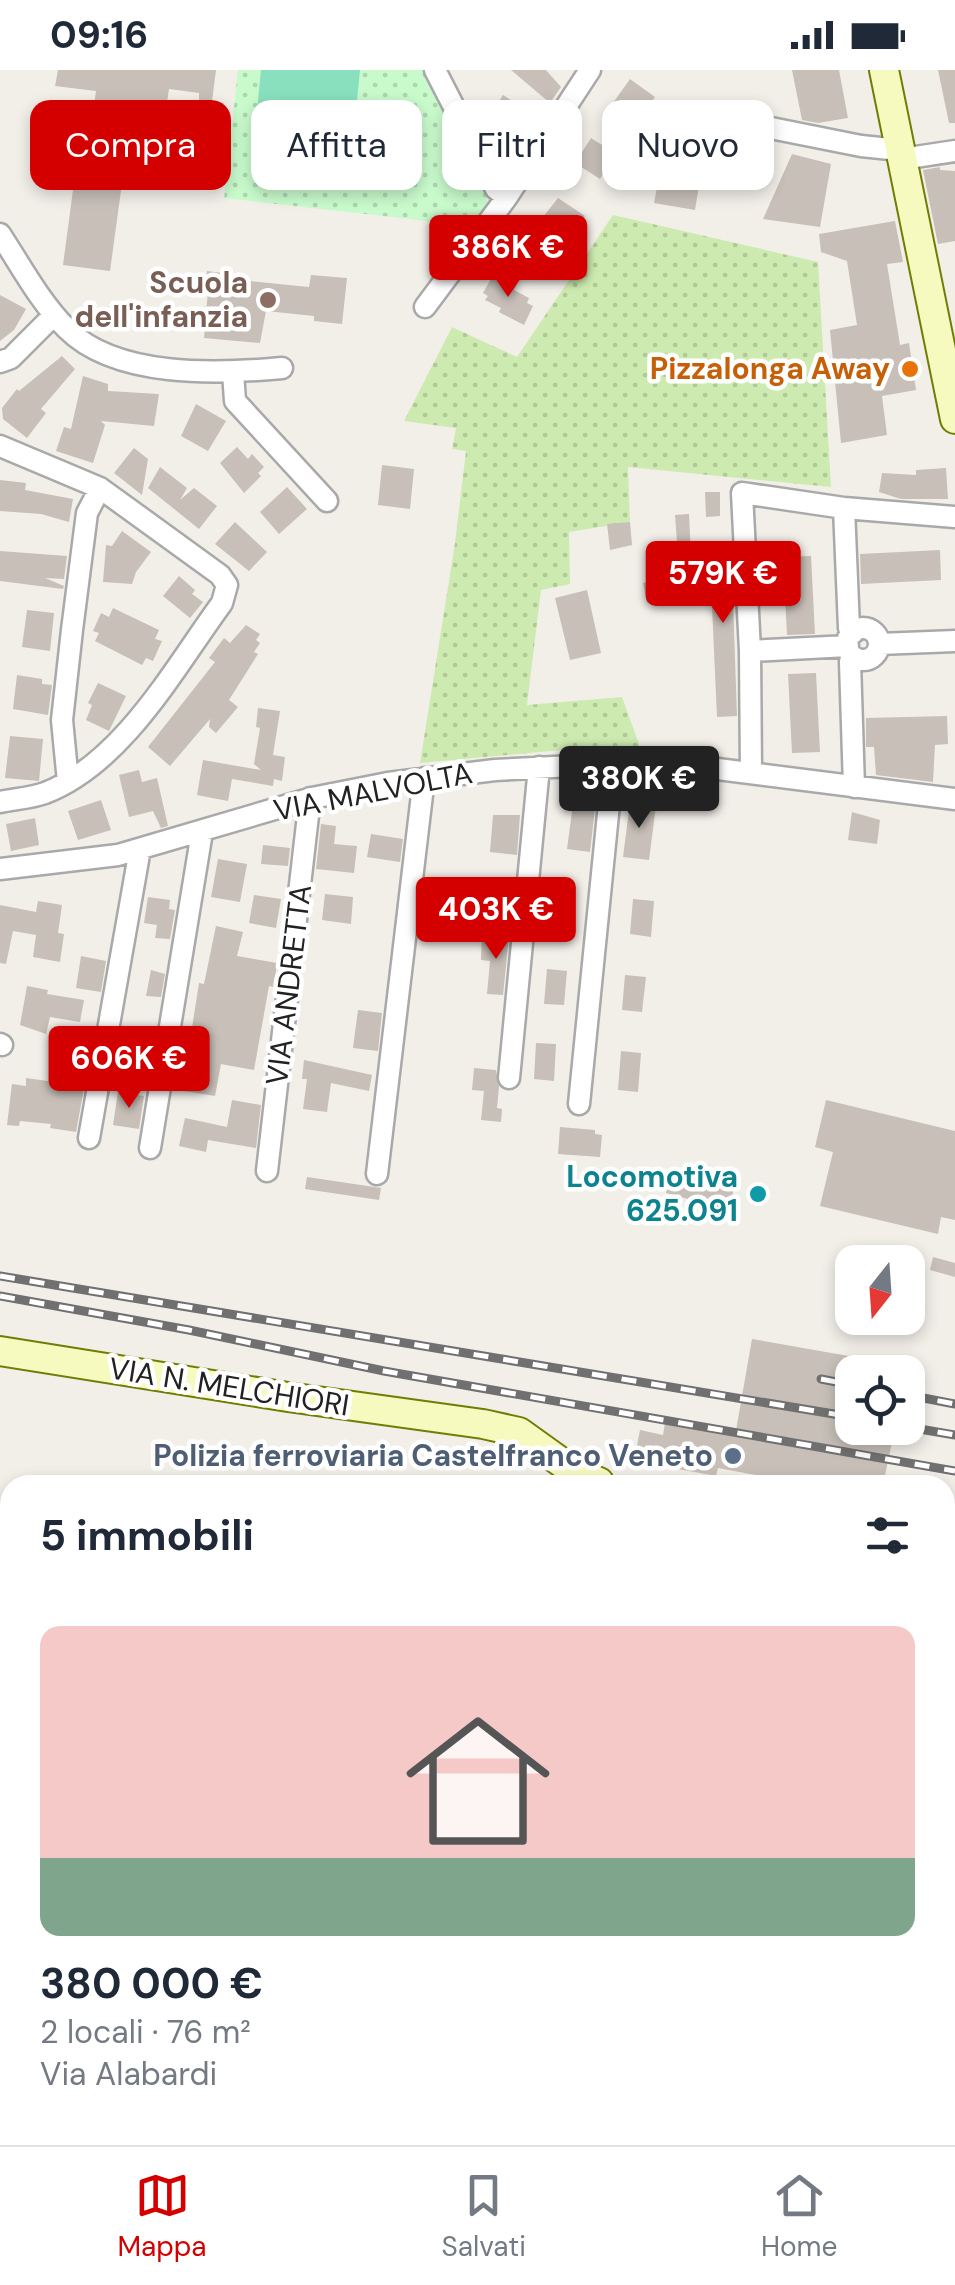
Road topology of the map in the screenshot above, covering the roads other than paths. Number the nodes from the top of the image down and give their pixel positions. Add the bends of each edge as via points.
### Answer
1 (435, 70) edge
2 (590, 70) edge
3 (884, 70) edge
4 (774, 129) edge
5 (955, 152) edge
6 (901, 154) junction
7 (507, 197) junction
8 (0, 234) edge
9 (424, 307) dead end
10 (54, 316) junction
11 (0, 362) edge
12 (282, 368) dead end
13 (232, 372) junction
14 (955, 419) edge
15 (0, 446) edge
16 (100, 488) junction
17 (328, 501) dead end
18 (844, 508) junction
19 (955, 516) edge
20 (955, 641) edge
21 (851, 645) junction
22 (750, 651) junction
23 (613, 764) junction
24 (539, 767) junction
25 (751, 772) junction
26 (424, 778) junction
27 (68, 782) junction
28 (854, 787) junction
29 (310, 798) junction
30 (955, 799) edge
31 (0, 802) edge
32 (202, 832) junction
33 (140, 849) junction
34 (0, 869) edge
35 (510, 1078) dead end
36 (579, 1104) dead end
37 (89, 1138) dead end
38 (150, 1148) dead end
39 (267, 1171) dead end
40 (377, 1174) dead end
41 (0, 1351) edge
42 (556, 1475) edge

1 - 7 street via 496,188
2 - 7 street
3 - 6 street
4 - 6 street
5 - 6 street
6 - 14 street
7 - 9 street
8 - 10 street
10 - 11 street
10 - 13 street via 111,358
12 - 13 street
13 - 17 street via 235,401
15 - 16 street
16 - 27 street via 87,513 62,720
16 - 27 street via 227,585 222,602 118,744
18 - 19 street
18 - 21 street
18 - 22 street via 742,493
20 - 21 street via 879,644 867,659
21 - 22 street
21 - 28 street
22 - 25 street
23 - 24 street, VIA MALVOLTA
23 - 25 street, VIA MALVOLTA
23 - 36 street
24 - 26 street, VIA MALVOLTA
24 - 35 street
25 - 28 street, VIA MALVOLTA
26 - 29 street, VIA MALVOLTA
26 - 40 street
27 - 31 street
28 - 30 street, VIA MALVOLTA
29 - 32 street, VIA MALVOLTA
29 - 39 street, VIA ANDRETTA
32 - 33 street, VIA MALVOLTA
32 - 38 street
33 - 34 street, VIA MALVOLTA
33 - 37 street
41 - 42 street, VIA N. MELCHIORI via 459,1423 494,1432

